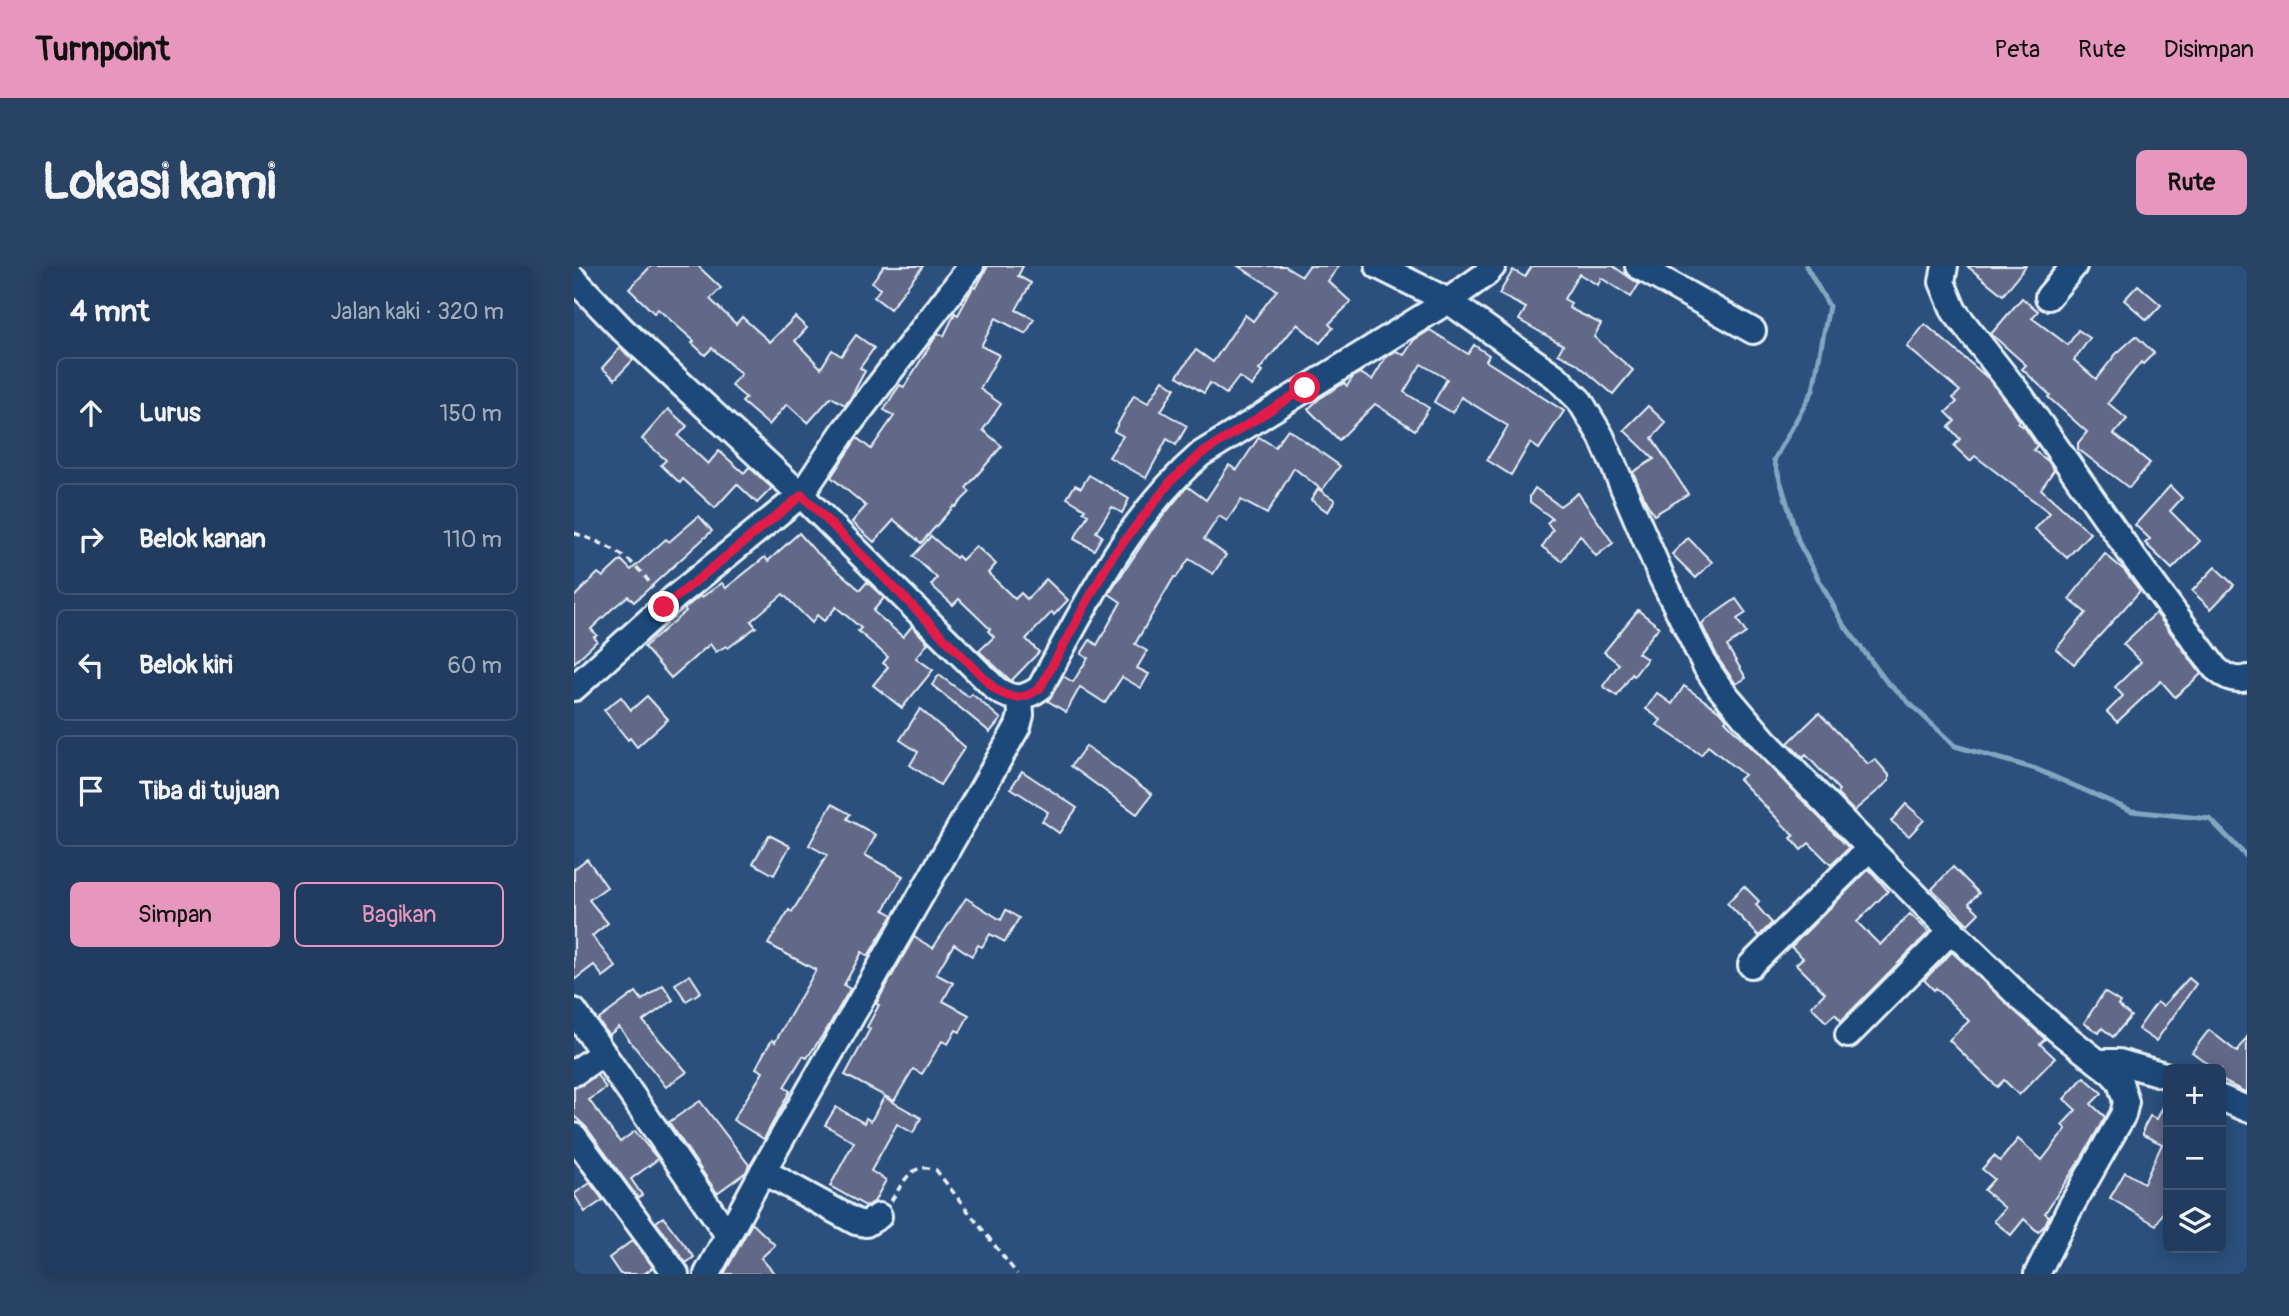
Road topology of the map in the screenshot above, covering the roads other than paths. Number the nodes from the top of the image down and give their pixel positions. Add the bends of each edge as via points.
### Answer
1 (971, 266) edge
2 (1378, 266) edge
3 (1493, 266) edge
4 (1638, 266) edge
5 (1945, 266) edge
6 (2074, 266) edge
7 (574, 279) edge
8 (2048, 297) dead end
9 (1448, 301) junction
10 (1753, 331) dead end
11 (802, 495) junction
12 (2247, 678) edge
13 (574, 688) edge
14 (1020, 699) junction
15 (1870, 848) junction
16 (1952, 930) junction
17 (1751, 965) dead end
18 (574, 1011) edge
19 (1848, 1035) dead end
20 (603, 1053) junction
21 (2098, 1062) junction
22 (574, 1073) edge
23 (2159, 1074) edge
24 (2226, 1100) edge
25 (2126, 1102) junction
26 (2247, 1109) edge
27 (574, 1136) edge
28 (763, 1171) junction
29 (879, 1216) road end
30 (728, 1235) junction
31 (676, 1274) edge
32 (708, 1274) edge
33 (2037, 1274) edge

1 - 11 street via 844,432
2 - 9 street
3 - 9 street
4 - 10 street
5 - 12 street via 1942,282 1954,311 2022,398 2130,554 2215,668 2226,677
6 - 8 street
7 - 11 street
9 - 14 street via 1186,466 1116,551 1040,688
9 - 15 street via 1556,377 1580,401 1601,436 1644,540 1706,667 1765,741
11 - 13 street via 674,598
11 - 14 street via 996,690
14 - 28 street via 1018,726
15 - 16 street
15 - 17 street
16 - 19 street
16 - 21 street
18 - 20 street
20 - 22 street
20 - 30 street
21 - 23 street via 2119,1062
21 - 25 street via 2120,1082
23 - 25 street
24 - 26 street
25 - 33 street via 2114,1133
27 - 31 street
28 - 29 street via 856,1222 866,1224
28 - 30 street
30 - 32 street

